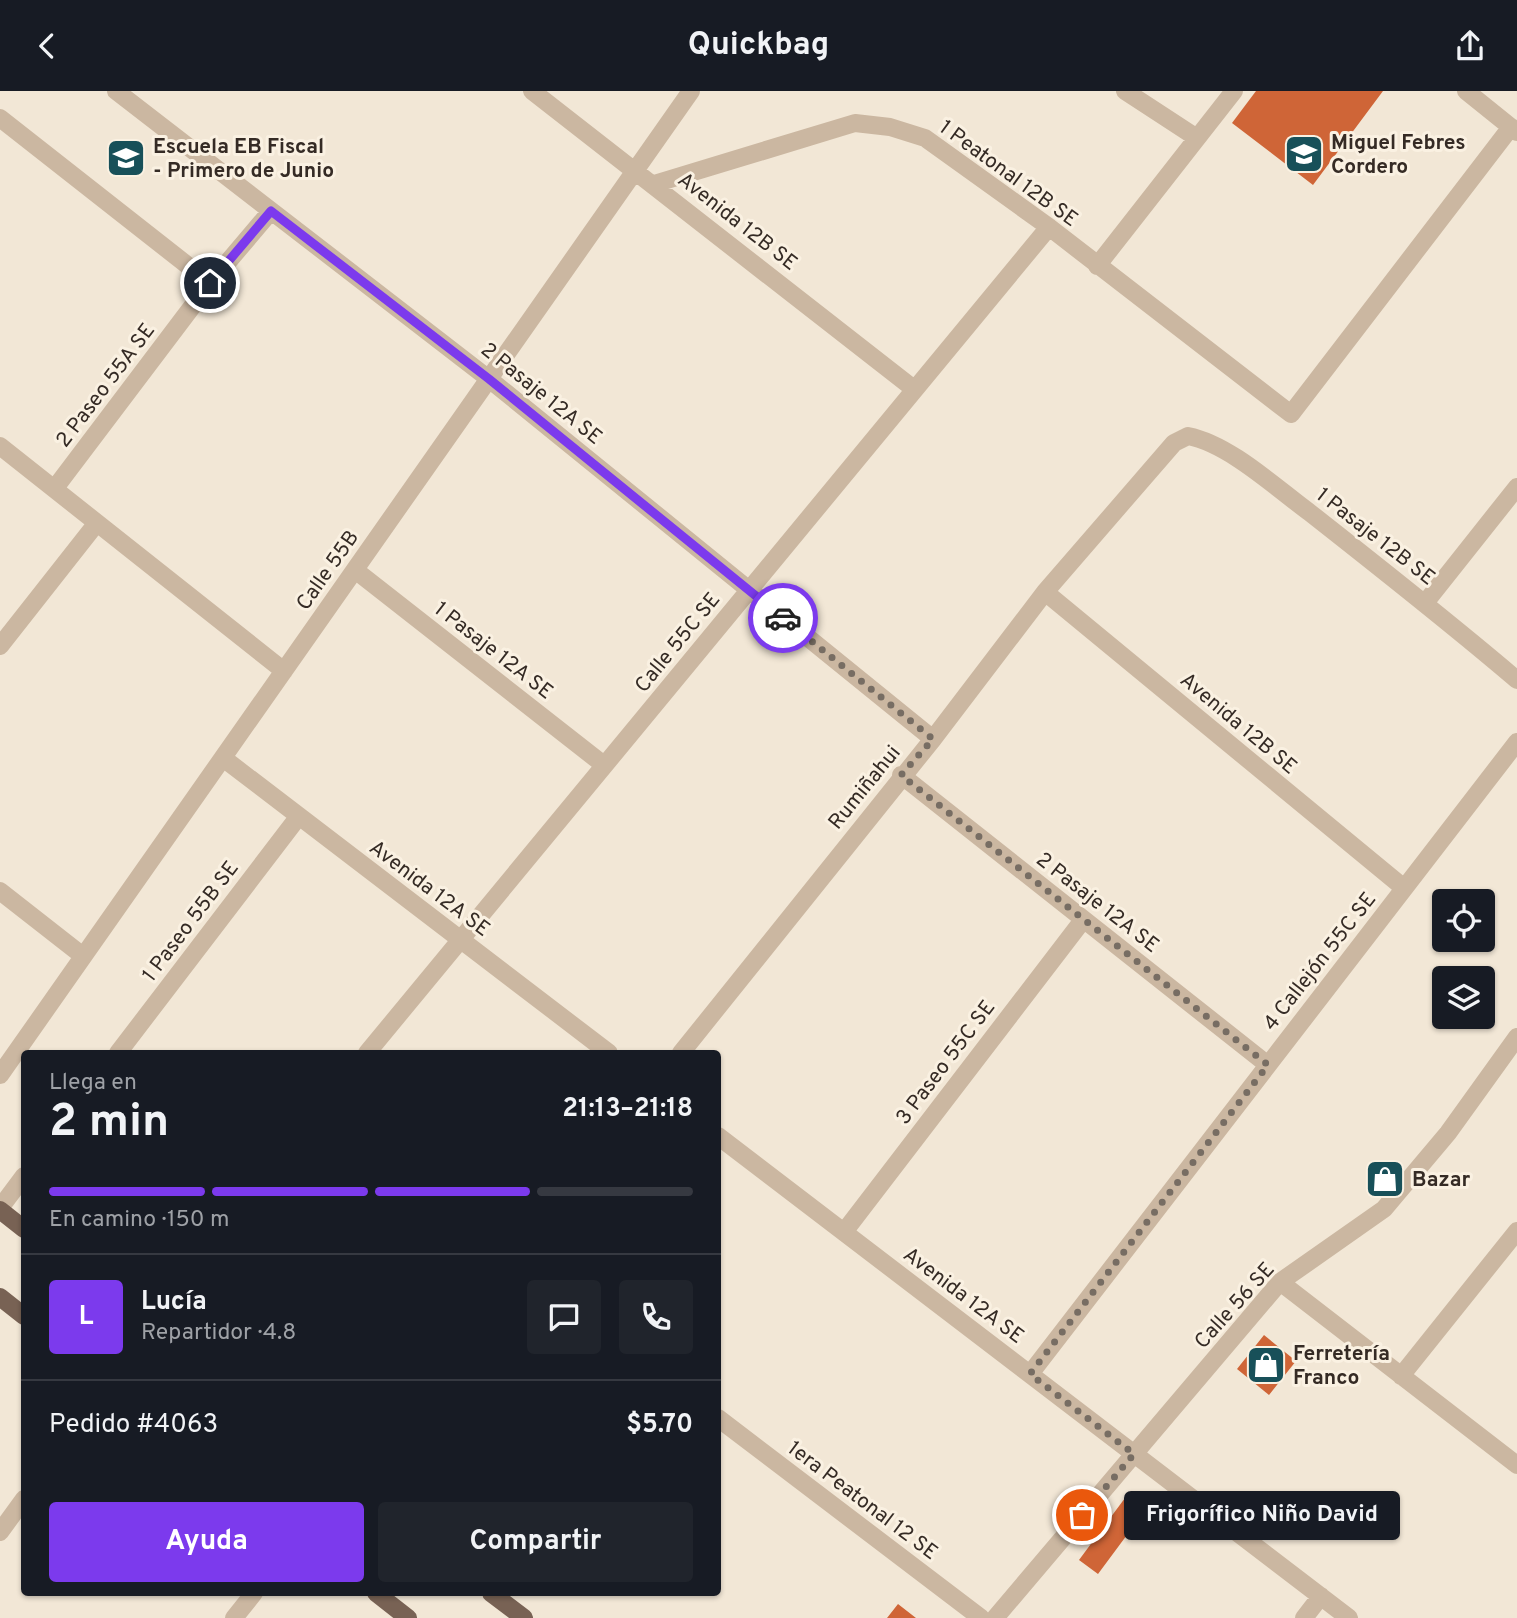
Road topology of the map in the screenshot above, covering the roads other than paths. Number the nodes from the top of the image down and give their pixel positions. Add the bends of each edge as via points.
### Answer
1 (116, 91) edge
2 (531, 91) edge
3 (691, 91) edge
4 (1125, 91) edge
5 (1234, 91) edge
6 (1466, 91) edge
7 (0, 118) edge
8 (1514, 130) edge
9 (1197, 138) junction
10 (636, 170) junction
11 (654, 184) junction
12 (271, 211) junction
13 (1049, 227) junction
14 (1097, 266) junction
15 (210, 283) junction
16 (489, 379) junction
17 (914, 389) junction
18 (1199, 438) joint
19 (0, 446) edge
20 (1517, 487) edge
21 (55, 488) junction
22 (96, 524) junction
23 (355, 570) junction
24 (748, 590) junction
25 (1045, 592) junction
26 (1425, 603) junction
27 (0, 646) edge
28 (284, 671) junction
29 (1517, 680) edge
30 (933, 739) junction
31 (1517, 742) edge
32 (223, 758) junction
33 (604, 765) junction
34 (901, 775) junction
35 (299, 816) junction
36 (1404, 888) junction
37 (0, 891) edge
38 (1083, 920) junction
39 (461, 940) junction
40 (83, 956) junction
41 (1517, 1037) edge
42 (120, 1050) edge
43 (369, 1050) edge
44 (605, 1050) edge
45 (683, 1050) edge
46 (1268, 1065) junction
47 (0, 1075) edge
48 (721, 1138) edge
49 (21, 1179) edge
50 (0, 1209) edge
51 (21, 1226) edge
52 (1517, 1231) edge
53 (844, 1232) junction
54 (1280, 1282) junction
55 (0, 1297) edge
56 (21, 1314) edge
57 (1030, 1374) junction
58 (1401, 1375) junction
59 (721, 1420) edge
60 (1134, 1454) junction
61 (1517, 1465) edge
62 (21, 1503) edge
63 (0, 1532) edge
64 (252, 1596) edge
65 (380, 1596) edge
66 (495, 1596) edge
67 (1321, 1597) junction
68 (234, 1618) edge
69 (408, 1618) edge
70 (524, 1618) edge
71 (981, 1618) edge
72 (995, 1618) edge
73 (1304, 1618) edge
74 (1349, 1618) edge

1 - 12 street, 2 Pasaje 12A SE
2 - 10 street, Avenida 12B SE
3 - 10 street, Calle 55B
4 - 9 street
5 - 9 street
6 - 8 street
7 - 15 street
8 - 14 street, 1 Peatonal 12B SE via 1291,414
9 - 14 street
10 - 11 street, Avenida 12B SE
10 - 16 street, Calle 55B
11 - 13 street, 1 Peatonal 12B SE via 855,123 867,124 925,138
11 - 17 street, Avenida 12B SE
12 - 15 street, 2 Paseo 55A SE
12 - 16 street, 2 Pasaje 12A SE
13 - 14 street, 1 Peatonal 12B SE
13 - 17 street, Calle 55C SE
15 - 21 street, 2 Paseo 55A SE
16 - 23 street, Calle 55B
16 - 24 street, 2 Pasaje 12A SE
17 - 24 street, Calle 55C SE
18 - 25 street, Rumiñahui via 1188,436 1174,443
18 - 26 street, 1 Pasaje 12B SE via 1252,469
19 - 21 street
20 - 26 street
21 - 22 street
22 - 27 street
22 - 28 street
23 - 28 street, Calle 55B
23 - 33 street, 1 Pasaje 12A SE
24 - 30 street, 2 Pasaje 12A SE
24 - 33 street, Calle 55C SE
25 - 30 street, Rumiñahui
25 - 36 street, Avenida 12B SE
26 - 29 street, 1 Pasaje 12B SE
28 - 32 street, Calle 55B
30 - 34 street, Rumiñahui
31 - 36 street, 4 Callejón 55C SE
32 - 35 street, Avenida 12A SE
32 - 40 street, Calle 55B
33 - 39 street, Calle 55C SE
34 - 38 street, 2 Pasaje 12A SE
34 - 45 street, Rumiñahui
35 - 39 street, Avenida 12A SE
35 - 42 street, 1 Paseo 55B SE
36 - 46 street, 4 Callejón 55C SE
37 - 40 street
38 - 46 street, 2 Pasaje 12A SE
38 - 53 street, 3 Paseo 55C SE
39 - 43 street, Calle 55C SE
39 - 44 street, Avenida 12A SE
40 - 47 street, Calle 55B
41 - 54 street, Calle 56 SE via 1448,1133 1384,1209
46 - 57 street, 4 Callejón 55C SE
48 - 53 street, Avenida 12A SE
49 - 50 street
50 - 51 main road
52 - 58 street
53 - 57 street, Avenida 12A SE
54 - 58 street
54 - 60 street, Calle 56 SE
55 - 56 main road
57 - 60 street, Avenida 12A SE
58 - 61 street
59 - 71 street, 1era Peatonal 12 SE
60 - 67 street, Avenida 12A SE
60 - 72 street, Calle 56 SE
62 - 63 street
64 - 68 street
65 - 69 main road
66 - 70 main road
67 - 73 street
67 - 74 street, Avenida 12A SE

